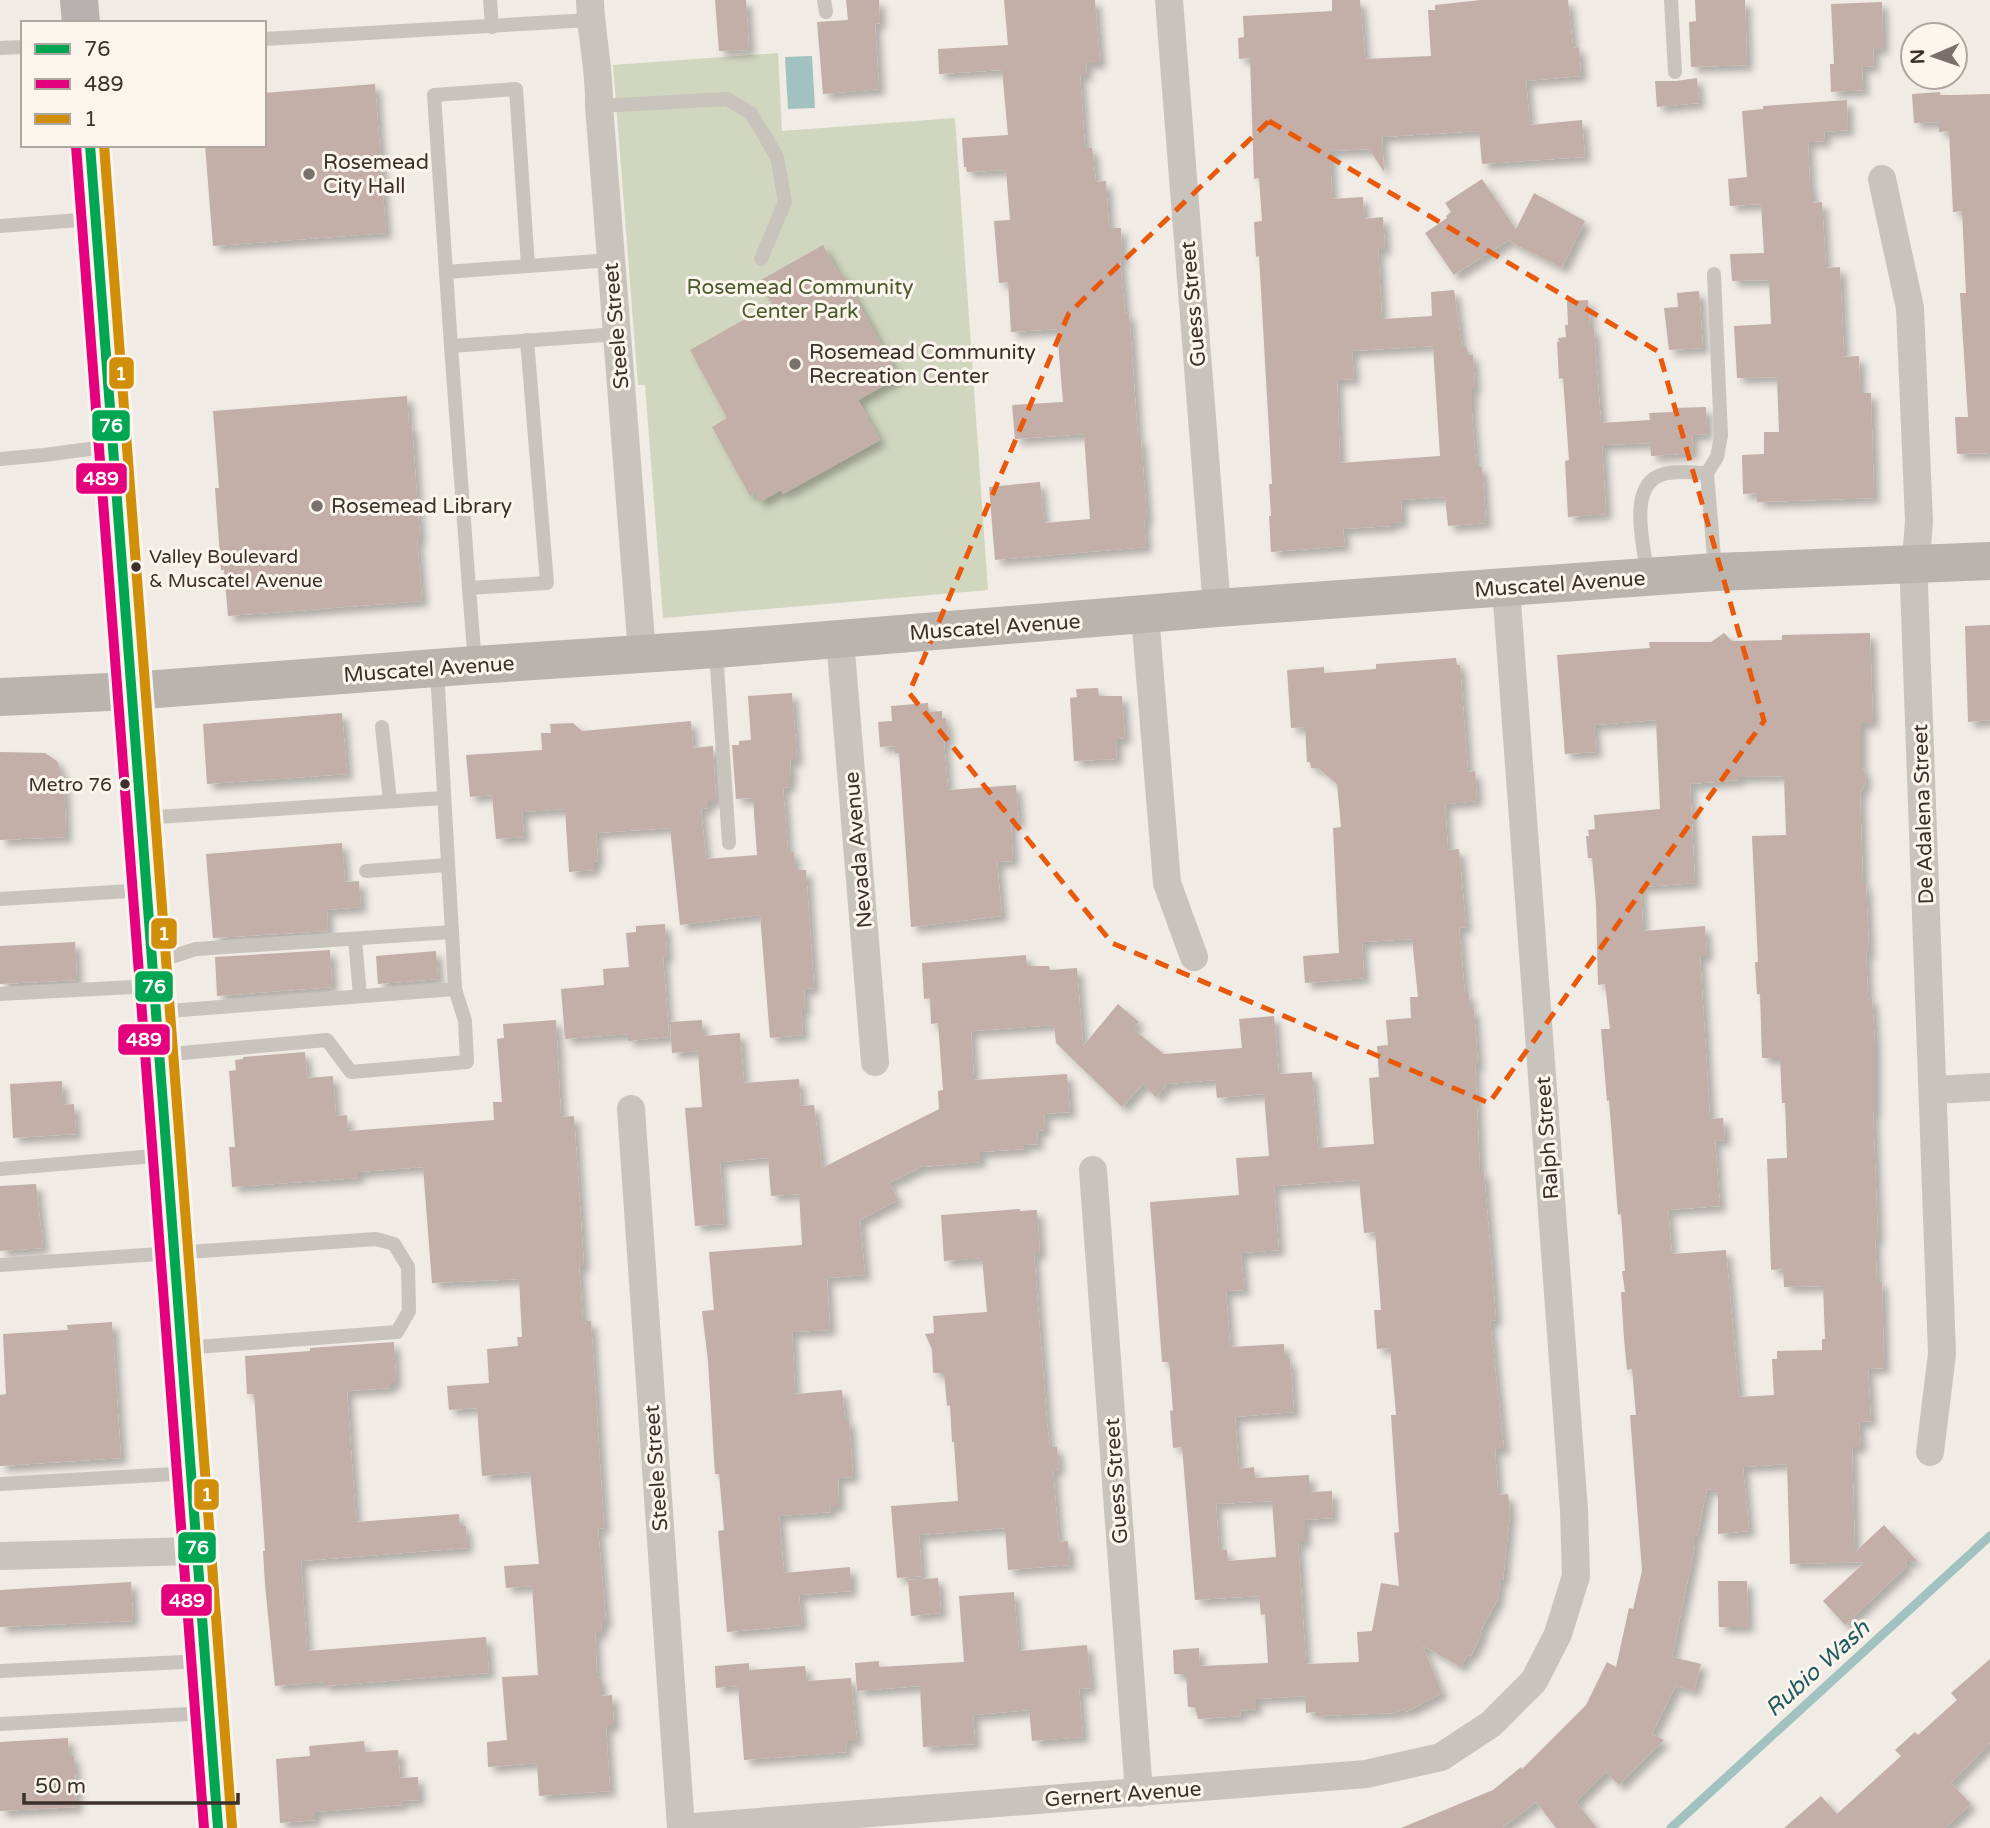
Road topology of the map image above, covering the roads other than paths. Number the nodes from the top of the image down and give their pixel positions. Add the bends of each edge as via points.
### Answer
1 (79, 0) edge
2 (490, 0) edge
3 (1169, 0) edge
4 (1671, 0) edge
5 (590, 10) edge
6 (81, 21) edge
7 (492, 27) junction
8 (266, 39) edge
9 (21, 47) edge
10 (0, 48) edge
11 (1675, 72) dead end
12 (599, 106) junction
13 (90, 147) edge
14 (1882, 179) dead end
15 (95, 219) junction
16 (0, 226) edge
17 (761, 259) dead end
18 (611, 260) junction
19 (528, 266) junction
20 (446, 272) junction
21 (1714, 274) dead end
22 (618, 334) junction
23 (527, 340) junction
24 (451, 346) junction
25 (113, 446) junction
26 (0, 449) edge
27 (0, 459) edge
28 (1707, 473) junction
29 (1990, 561) edge
30 (1917, 564) junction
31 (1715, 572) junction
32 (1648, 577) junction
33 (469, 588) junction
34 (1506, 588) junction
35 (1217, 608) junction
36 (1145, 615) junction
37 (840, 639) junction
38 (716, 649) junction
39 (642, 653) junction
40 (475, 665) junction
41 (437, 668) junction
42 (131, 691) junction
43 (0, 697) edge
44 (382, 727) dead end
45 (443, 797) junction
46 (390, 801) junction
47 (141, 818) junction
48 (729, 843) dead end
49 (447, 865) junction
50 (366, 871) dead end
51 (147, 890) junction
52 (0, 900) edge
53 (452, 932) junction
54 (355, 939) junction
55 (1194, 957) dead end
56 (153, 987) junction
57 (455, 989) junction
58 (0, 994) edge
59 (360, 996) junction
60 (159, 1055) junction
61 (874, 1062) dead end
62 (1990, 1087) edge
63 (1933, 1090) junction
64 (631, 1109) dead end
65 (167, 1155) junction
66 (0, 1169) edge
67 (1093, 1170) dead end
68 (176, 1253) junction
69 (0, 1265) edge
70 (182, 1348) junction
71 (1930, 1452) dead end
72 (191, 1473) junction
73 (0, 1483) edge
74 (197, 1551) junction
75 (0, 1556) edge
76 (206, 1661) junction
77 (0, 1671) edge
78 (1534, 1681) joint
79 (210, 1713) junction
80 (0, 1724) edge
81 (1139, 1793) junction
82 (896, 1820) edge
83 (805, 1823) edge
84 (218, 1828) edge
85 (681, 1828) edge

1 - 6 main road
2 - 7 lane
3 - 35 street, Guess Street
4 - 11 lane
5 - 7 lane
5 - 12 street, Steele Street
7 - 8 lane
9 - 10 lane
12 - 17 lane via 727,99 751,113 777,157 785,202
12 - 18 street, Steele Street
13 - 15 main road
14 - 30 street, De Adalena Street via 1909,308
15 - 16 lane
15 - 25 main road
18 - 19 lane
18 - 22 street, Steele Street
19 - 20 lane
19 - 20 lane via 516,89 434,95
20 - 24 lane
21 - 28 lane via 1721,436 1717,457
22 - 23 lane
22 - 39 street, Steele Street
23 - 24 lane
23 - 33 lane via 547,583
24 - 33 lane
25 - 27 lane
25 - 42 main road
26 - 27 lane
28 - 31 lane
28 - 32 lane via 1665,473 1651,479 1642,495 1640,516
29 - 30 street, Muscatel Avenue
30 - 31 street, Muscatel Avenue
30 - 63 street, De Adalena Street via 1914,585
31 - 32 street, Muscatel Avenue
32 - 34 street, Muscatel Avenue
33 - 40 lane
34 - 35 street, Muscatel Avenue
34 - 78 street, Ralph Street via 1576,1576 1558,1634
35 - 36 street, Muscatel Avenue
36 - 37 street, Muscatel Avenue
36 - 55 street via 1167,883
37 - 38 street, Muscatel Avenue
37 - 61 street, Nevada Avenue
38 - 39 street, Muscatel Avenue
38 - 48 lane
39 - 40 street, Muscatel Avenue
40 - 41 street, Muscatel Avenue
41 - 42 street, Muscatel Avenue
41 - 45 lane
42 - 43 street, Muscatel Avenue
42 - 47 main road
44 - 46 lane
45 - 46 lane
45 - 49 lane
46 - 47 lane
47 - 51 main road
49 - 50 lane
49 - 53 lane
51 - 52 lane
51 - 56 main road
53 - 54 lane
53 - 57 lane
54 - 56 lane via 196,949
54 - 59 lane
56 - 58 lane
56 - 59 lane
56 - 60 main road
57 - 59 lane
57 - 60 lane via 465,1021 467,1062 351,1072 327,1040
60 - 65 main road
62 - 63 street
63 - 71 street, De Adalena Street via 1942,1354
64 - 85 street, Steele Street
65 - 66 lane
65 - 68 main road
67 - 81 street, Guess Street
68 - 69 lane
68 - 70 main road
68 - 70 lane via 376,1240 394,1244 408,1267 409,1311 397,1332
70 - 72 main road
72 - 73 lane
72 - 74 main road
74 - 75 street
74 - 76 main road
76 - 77 lane
76 - 79 main road
78 - 81 street, Gernert Avenue via 1491,1724 1441,1757 1366,1774
79 - 80 lane
79 - 84 main road
81 - 82 street, Gernert Avenue
82 - 83 street, Gernert Avenue
83 - 85 street, Gernert Avenue

